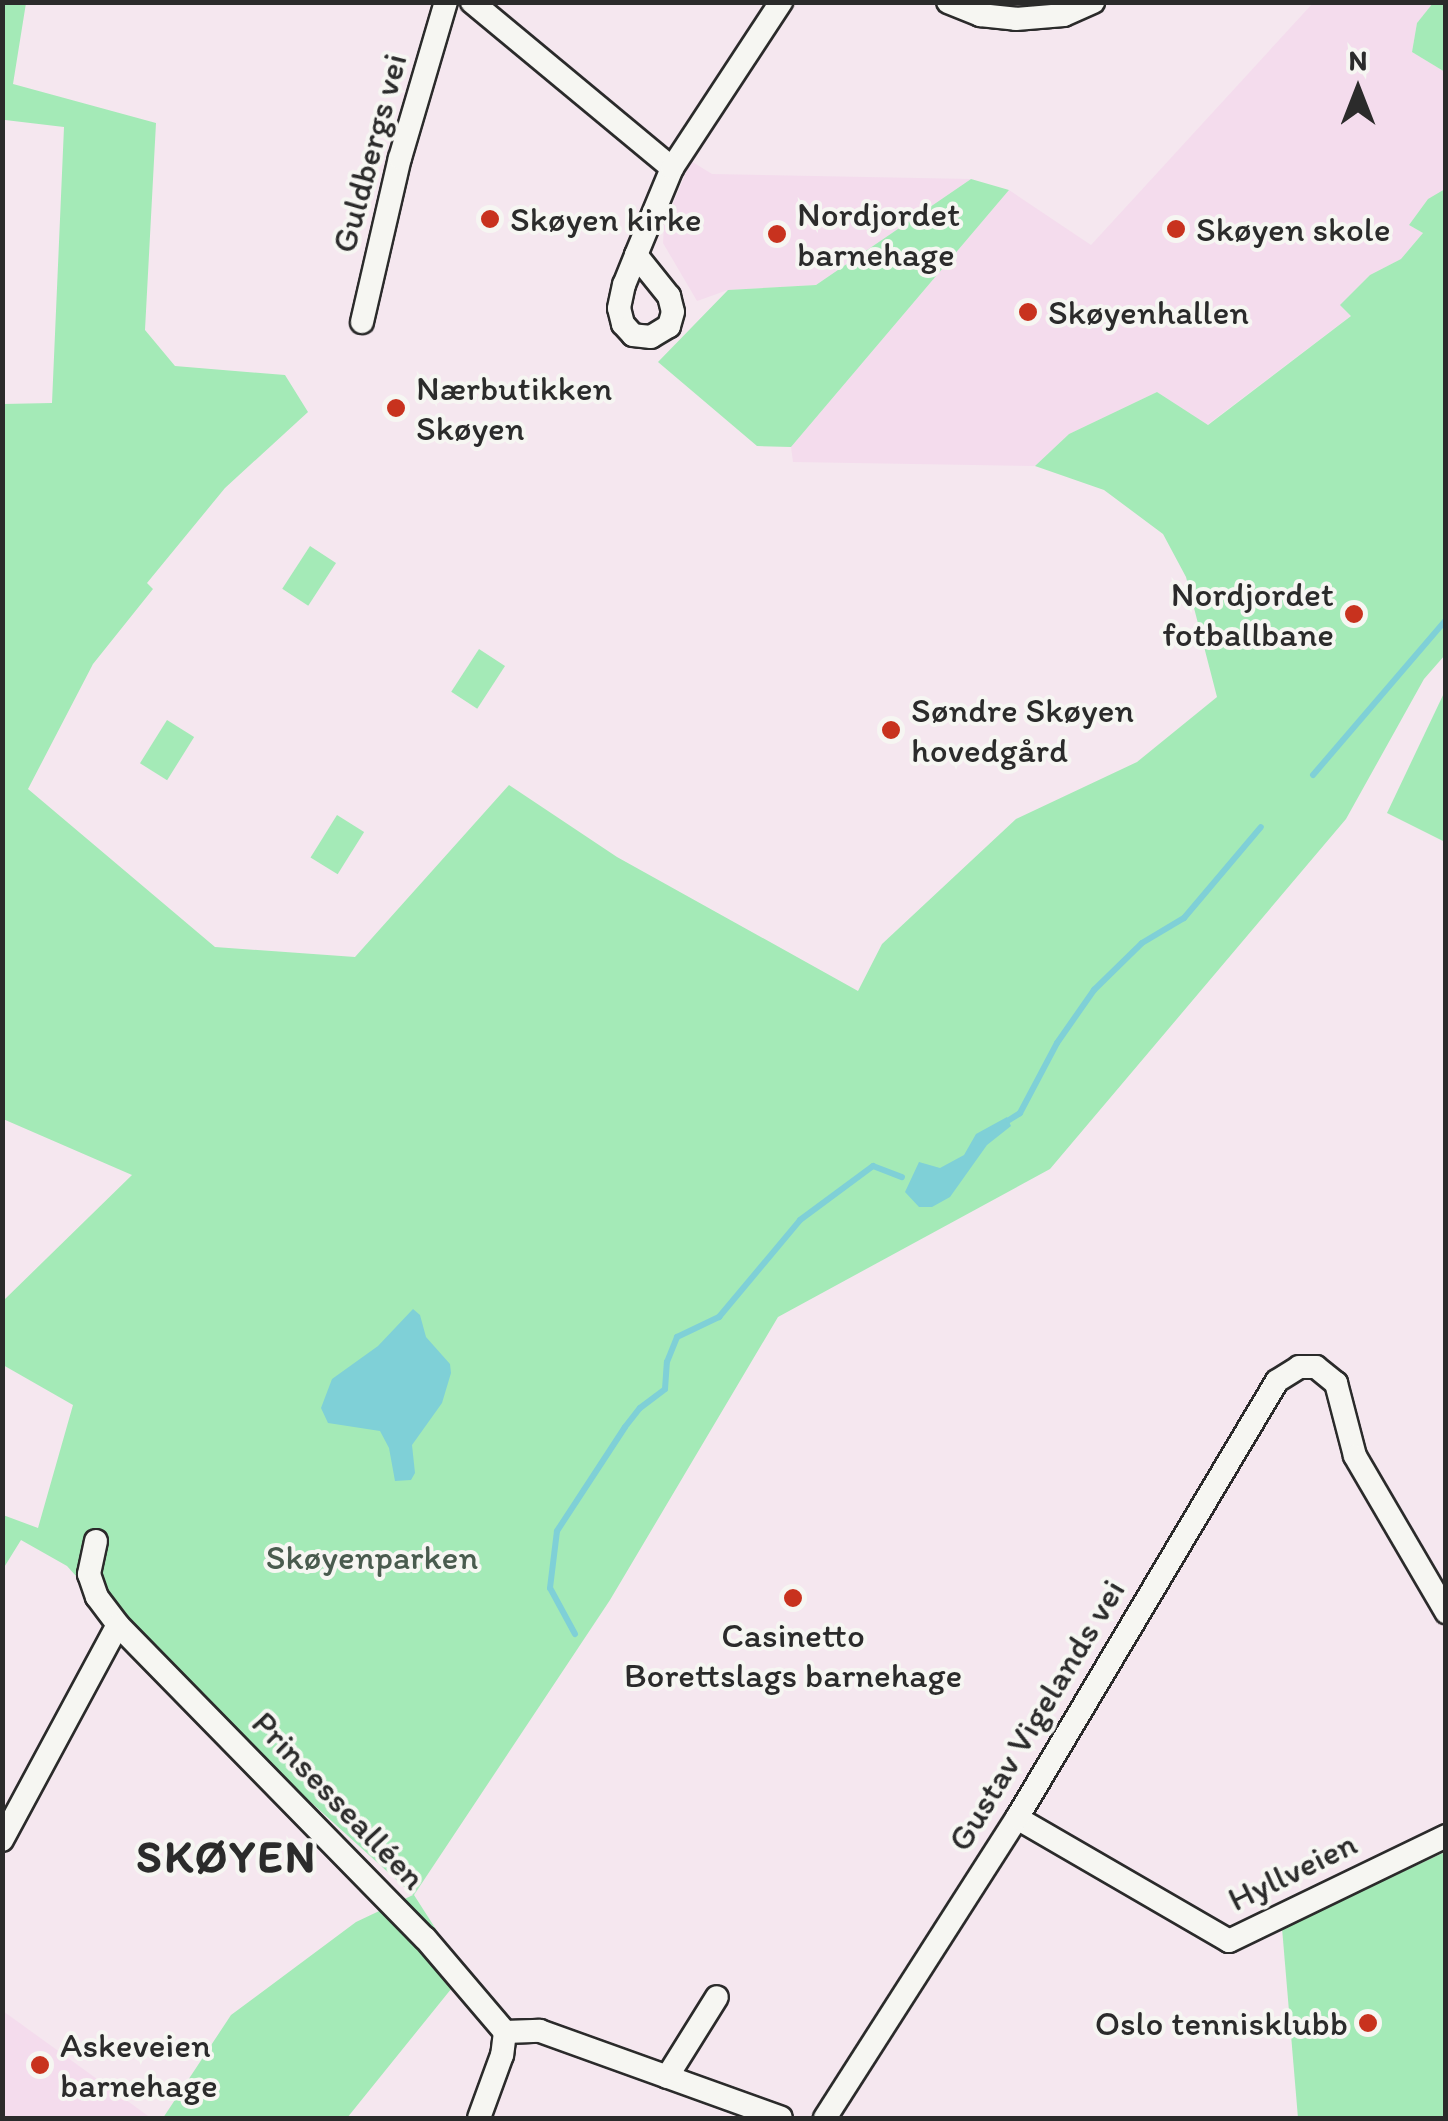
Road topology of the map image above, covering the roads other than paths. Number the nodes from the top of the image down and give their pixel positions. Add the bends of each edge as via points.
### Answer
1 (446, 2) edge
2 (472, 2) edge
3 (781, 2) edge
4 (948, 2) edge
5 (1093, 2) edge
6 (672, 168) junction
7 (636, 255) dead end
8 (362, 322) dead end
9 (96, 1541) dead end
10 (1446, 1612) edge
11 (118, 1625) junction
12 (1016, 1818) junction
13 (1446, 1836) edge
14 (2, 1840) edge
15 (717, 1997) dead end
16 (505, 2032) junction
17 (667, 2076) junction
18 (478, 2118) edge
19 (781, 2118) edge
20 (825, 2118) edge

1 - 8 street, Guldbergs vei
2 - 6 street
3 - 6 street
4 - 5 street via 980,16 1016,19 1064,15
6 - 7 street
9 - 11 street, Prinsessealléen via 89,1574 96,1597
10 - 12 street, Gustav Vigelands vei via 1355,1456 1336,1383 1316,1367 1299,1367 1277,1380
11 - 14 street
11 - 16 street, Prinsessealléen via 425,1938
12 - 13 street, Hyllveien via 1229,1941
12 - 20 street, Gustav Vigelands vei
15 - 17 street
16 - 17 street via 540,2031
16 - 18 street
17 - 19 street

